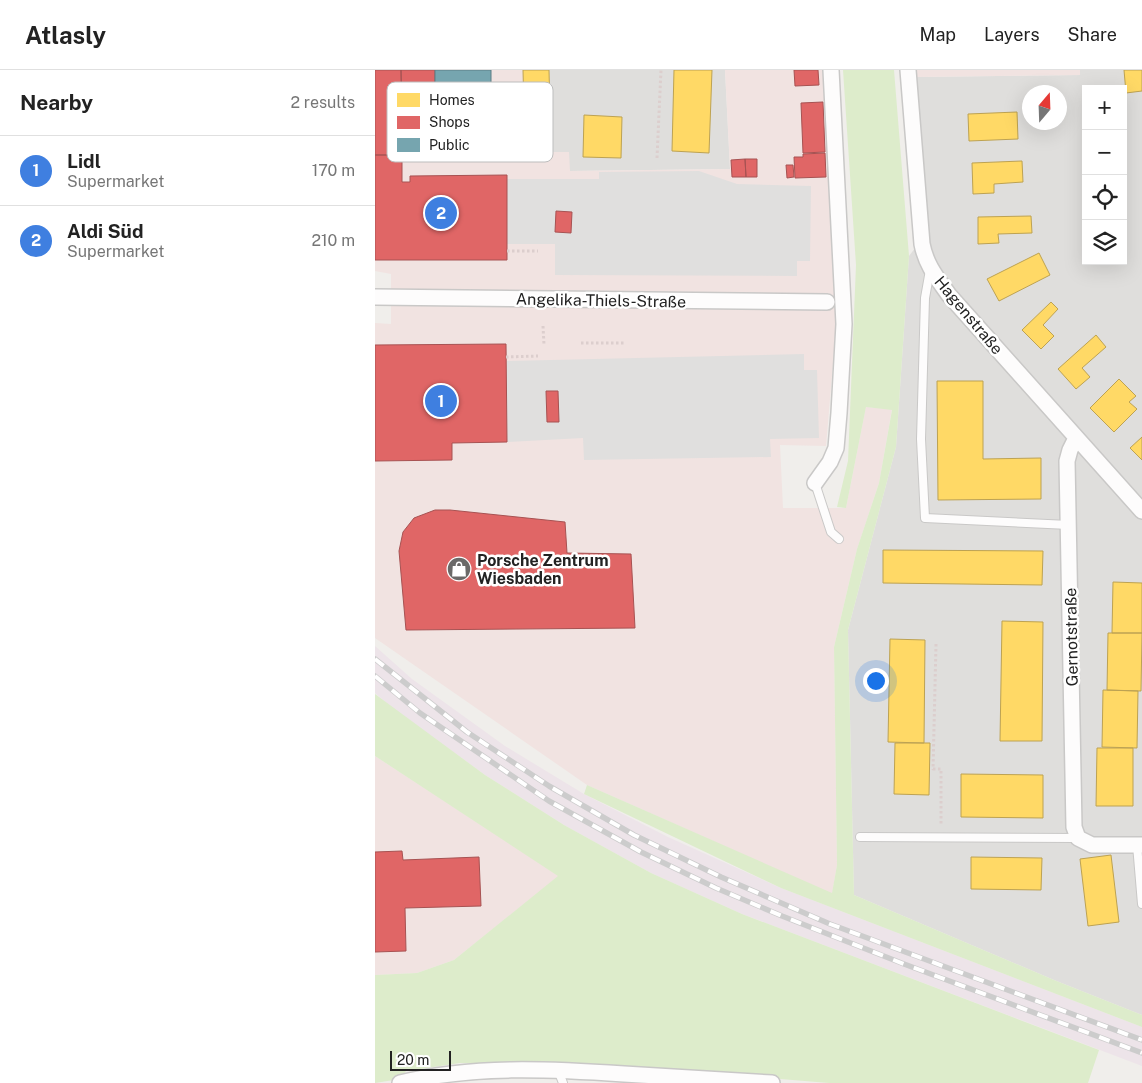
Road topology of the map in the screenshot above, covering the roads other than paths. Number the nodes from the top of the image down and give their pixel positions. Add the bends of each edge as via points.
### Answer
1 (831, 70) edge
2 (908, 70) edge
3 (930, 270) junction
4 (375, 297) edge
5 (827, 302) dead end
6 (1076, 438) junction
7 (815, 483) joint
8 (1142, 511) edge
9 (1069, 525) junction
10 (839, 539) dead end
11 (860, 837) dead end
12 (1078, 838) junction
13 (1140, 845) edge
14 (1142, 904) edge
15 (560, 1076) edge
16 (400, 1083) edge
17 (772, 1083) edge

1 - 7 street via 844,341 835,448 830,462
2 - 3 street, Hagenstraße via 922,244
3 - 6 street, Hagenstraße
3 - 9 lane via 925,298 921,439 925,518
4 - 5 street, Angelika-Thiels-Straße
6 - 8 street, Hagenstraße
6 - 9 street, Gernotstraße via 1067,461
7 - 10 lane via 831,532
9 - 12 street, Gernotstraße via 1073,826
11 - 12 lane
12 - 13 street via 1092,845
13 - 14 lane
15 - 16 street via 431,1075
15 - 17 street

